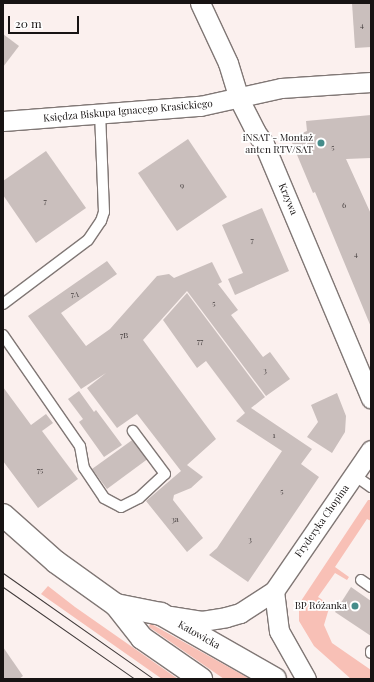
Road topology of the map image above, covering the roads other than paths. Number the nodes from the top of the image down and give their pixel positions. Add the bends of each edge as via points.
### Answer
1 (200, 3) edge
2 (371, 82) edge
3 (239, 99) junction
4 (100, 114) junction
5 (3, 122) edge
6 (3, 304) edge
7 (3, 335) edge
8 (371, 398) edge
9 (133, 431) dead end
10 (371, 450) edge
11 (354, 475) junction
12 (371, 487) edge
13 (3, 515) edge
14 (361, 580) dead end
15 (371, 587) edge
16 (274, 591) junction
17 (116, 605) junction
18 (161, 614) junction
19 (201, 679) edge
20 (275, 679) edge
21 (306, 679) edge

1 - 3 street, Krzywa via 228,63
2 - 3 street, Księdza Biskupa Ignacego Krasickiego via 280,88
3 - 4 street, Księdza Biskupa Ignacego Krasickiego via 200,106
3 - 8 street, Krzywa via 264,144
4 - 5 street, Księdza Biskupa Ignacego Krasickiego
4 - 6 lane via 104,212 101,221 88,240
7 - 9 lane via 80,446 84,468 104,498 122,507 139,498 165,474
10 - 11 street, Fryderyka Chopina
11 - 12 lane
11 - 16 street, Fryderyka Chopina
13 - 17 street, Katowicka via 56,562
14 - 15 lane
16 - 18 street via 240,613 226,617 187,620
16 - 21 street via 279,631
17 - 18 street, Katowicka
17 - 19 street, Katowicka via 142,638
18 - 20 street, Katowicka

